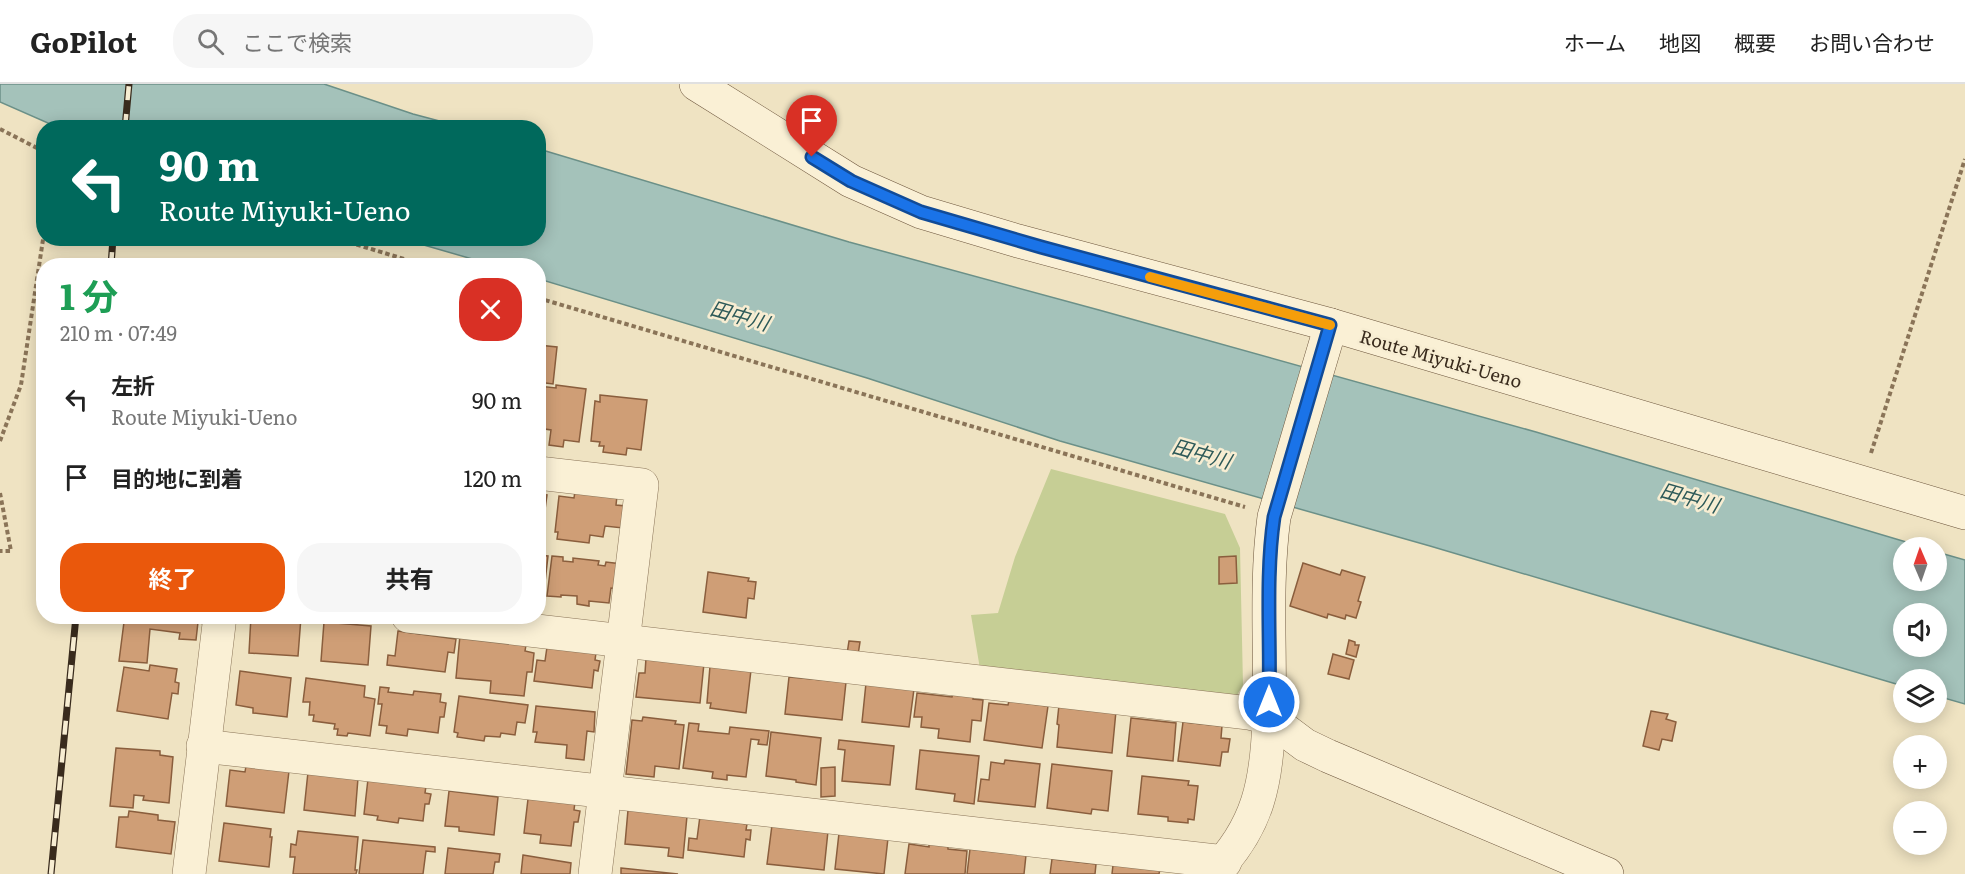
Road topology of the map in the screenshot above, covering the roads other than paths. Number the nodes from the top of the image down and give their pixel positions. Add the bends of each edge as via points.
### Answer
1 (696, 84) edge
2 (1327, 337) junction
3 (546, 474) edge
4 (1965, 513) edge
5 (219, 624) edge
6 (477, 624) edge
7 (624, 641) junction
8 (1269, 718) junction
9 (204, 746) junction
10 (604, 790) junction
11 (1219, 868) edge
12 (189, 874) edge
13 (594, 874) edge
14 (1607, 874) edge

1 - 2 street, Route Miyuki-Ueno via 851,181 921,212
2 - 4 street, Route Miyuki-Ueno
2 - 8 street via 1270,546
3 - 7 street via 642,485
5 - 9 street
6 - 7 street
7 - 8 street
7 - 10 street
8 - 11 street via 1258,803 1244,836
8 - 14 street via 1305,745 1328,756
9 - 10 street
9 - 12 street
10 - 11 street
10 - 13 street

